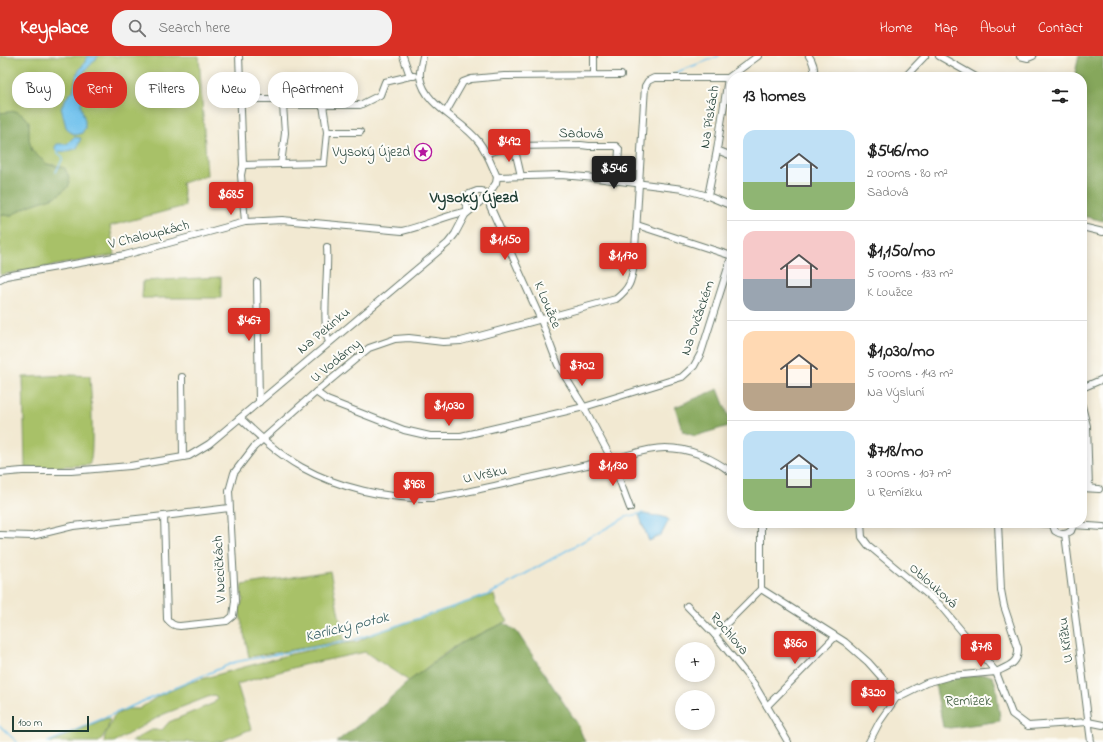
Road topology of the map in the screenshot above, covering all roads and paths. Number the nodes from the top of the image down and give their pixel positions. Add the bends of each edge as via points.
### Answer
1 (238, 56) edge
2 (403, 56) edge
3 (423, 56) edge
4 (594, 56) edge
5 (758, 56) edge
6 (809, 56) edge
7 (925, 56) edge
8 (939, 56) edge
9 (1020, 56) edge
10 (1033, 56) edge
11 (239, 72) edge
12 (736, 72) edge
13 (814, 72) edge
14 (910, 72) edge
15 (967, 72) edge
16 (594, 75) junction
17 (621, 75) dead end
18 (410, 76) junction
19 (419, 76) junction
20 (727, 78) edge
21 (727, 85) edge
22 (358, 105) edge
23 (240, 108) edge
24 (282, 108) edge
25 (323, 108) edge
26 (446, 112) junction
27 (327, 132) junction
28 (360, 132) dead end
29 (514, 146) junction
30 (717, 150) junction
31 (486, 153) junction
32 (727, 154) edge
33 (281, 164) junction
34 (243, 165) junction
35 (521, 176) junction
36 (497, 178) junction
37 (617, 181) junction
38 (639, 184) junction
39 (488, 196) junction
40 (708, 196) junction
41 (727, 204) edge
42 (469, 211) junction
43 (245, 222) junction
44 (637, 225) junction
45 (1087, 228) edge
46 (1103, 232) edge
47 (327, 247) dead end
48 (727, 253) edge
49 (727, 271) edge
50 (0, 279) edge
51 (257, 282) dead end
52 (541, 320) junction
53 (330, 342) junction
54 (182, 377) dead end
55 (1103, 379) edge
56 (1087, 386) edge
57 (316, 392) junction
58 (259, 402) junction
59 (584, 407) junction
60 (240, 418) junction
61 (1087, 426) edge
62 (262, 440) junction
63 (183, 457) junction
64 (612, 460) junction
65 (727, 469) edge
66 (0, 473) edge
67 (1089, 488) joint
68 (1099, 489) dead end
69 (229, 508) junction
70 (630, 508) dead end
71 (164, 516) junction
72 (1087, 525) edge
73 (1103, 527) edge
74 (761, 528) edge
75 (861, 528) edge
76 (998, 528) edge
77 (1054, 528) edge
78 (1072, 528) edge
79 (1065, 534) junction
80 (0, 535) edge
81 (761, 589) junction
82 (687, 606) dead end
83 (715, 635) junction
84 (835, 636) junction
85 (996, 672) junction
86 (896, 698) junction
87 (768, 706) junction
88 (1088, 722) junction
89 (1103, 725) edge
90 (788, 742) edge
91 (869, 742) edge
92 (1091, 742) edge

1 - 11 street
2 - 18 street
3 - 19 street
4 - 16 street
5 - 12 street, Na Pískách
6 - 13 street
7 - 14 street
8 - 15 street
9 - 10 street
16 - 17 street
16 - 26 street via 471,79 463,82
18 - 19 street
18 - 22 street via 385,82 380,95
19 - 26 street via 424,91
20 - 38 street, U Vodárny via 654,78 648,81 645,86
21 - 30 street, Na Pískách
23 - 34 street
24 - 33 street via 285,133
25 - 27 street
26 - 31 street via 476,138
27 - 28 street
27 - 33 street via 324,163
29 - 31 street, Sadová
29 - 35 street
29 - 37 street, Sadová via 616,146 619,149
30 - 32 street
30 - 40 street, Na Pískách
31 - 36 street
33 - 34 street
34 - 43 street via 241,175
35 - 36 street
35 - 37 street via 562,175
36 - 39 street
37 - 38 street
38 - 40 street via 682,189
38 - 44 street, U Vodárny
39 - 42 street
39 - 42 street via 476,190 464,196
39 - 52 street, K Loužce via 490,206
40 - 41 street
42 - 43 street, V Chaloupkách via 402,231 282,220
42 - 53 street, Na Pekinku via 448,243
43 - 50 street, V Chaloupkách via 125,255
44 - 48 street
44 - 52 street, U Vodárny via 634,265 630,284 625,292 616,299
45 - 46 street
47 - 53 street via 326,336
49 - 59 street, Na Ovčáckém via 701,353 694,366 682,377
51 - 58 street
52 - 57 street, U Vodárny via 461,341 443,342 409,338 380,343 364,352
52 - 59 street, K Loužce via 558,364
53 - 58 street, Na Pekinku
54 - 63 street
55 - 56 street
57 - 59 street, Na Ovčáckém via 327,400 404,430 430,436 461,436
57 - 62 street, U Vodárny
58 - 60 street, Na Pekinku
59 - 64 street, K Loužce
60 - 62 street, U Vršku
60 - 63 street, Na Pekinku via 209,444
61 - 67 street
62 - 64 street, U Vršku via 301,467 329,480 363,491 430,498 471,492
62 - 69 street, U Vodárny via 234,473 229,491
63 - 66 street, Na Pekinku via 130,466
64 - 65 street, U Vršku via 638,451 666,448 704,457
64 - 70 street, K Loužce
67 - 68 street
69 - 71 street
69 - 71 street, V Necičkách via 235,601 232,616 227,620 180,626 170,623 167,619
71 - 80 street via 72,526 32,536
72 - 73 street
74 - 81 street
75 - 85 street, Oblouková via 862,537 868,545 939,604
76 - 85 street via 1001,590 1018,655 1011,665
77 - 79 street via 1055,531
78 - 79 street
79 - 88 street, U Křížku
81 - 83 street
81 - 84 street
82 - 83 street, Rochlova
83 - 87 street, Rochlova
84 - 86 street via 868,662
84 - 87 street
85 - 86 street via 951,676 926,683
85 - 88 street, Oblouková via 1012,714 1028,726
86 - 91 street
87 - 90 street, Rochlova
88 - 89 street, Oblouková
88 - 92 street, U Křížku

